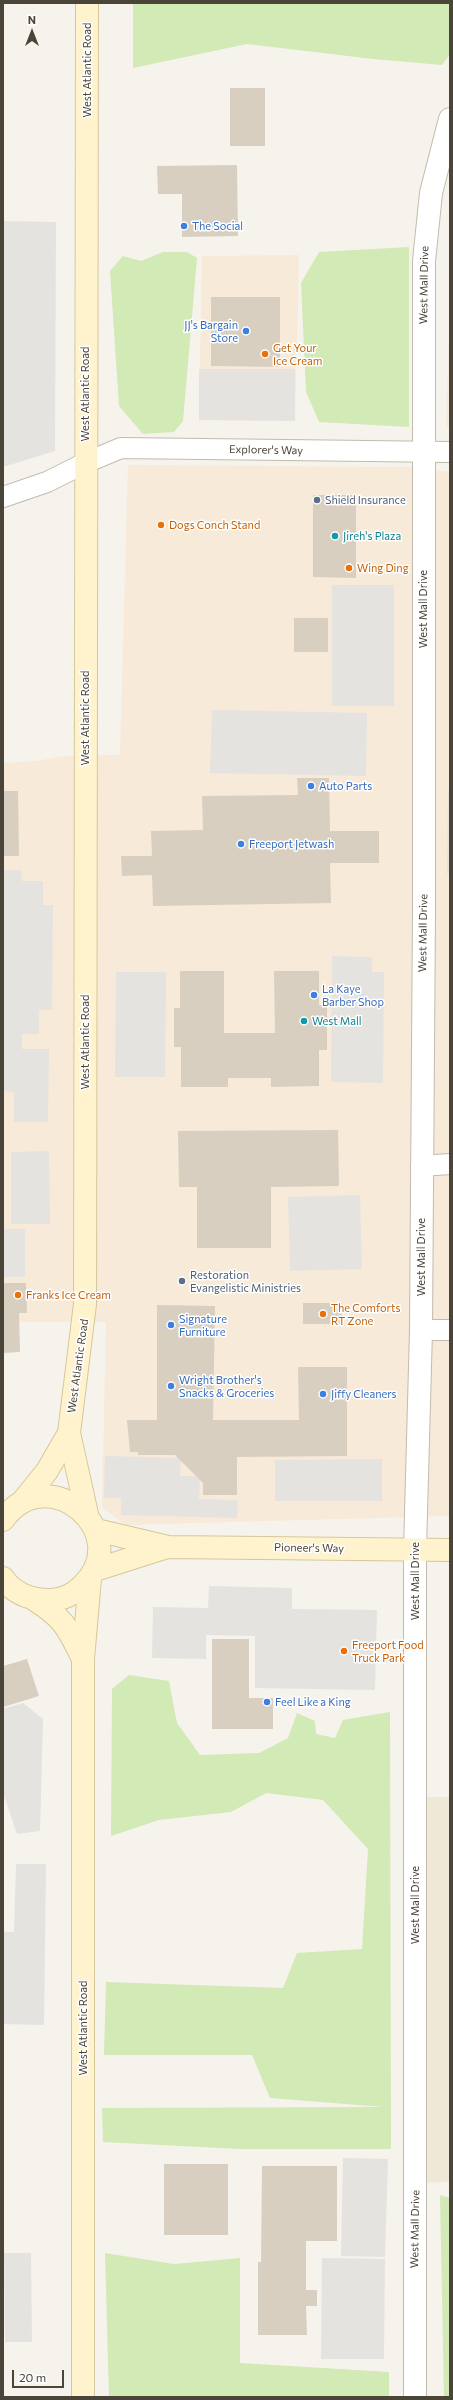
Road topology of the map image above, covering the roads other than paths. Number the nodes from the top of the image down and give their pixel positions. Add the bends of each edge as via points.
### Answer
1 (87, 3) edge
2 (450, 119) edge
3 (423, 452) junction
4 (450, 452) edge
5 (85, 463) junction
6 (3, 498) edge
7 (450, 1164) edge
8 (421, 1166) junction
9 (421, 1330) junction
10 (450, 1330) edge
11 (68, 1433) junction
12 (22, 1502) junction
13 (3, 1520) edge
14 (91, 1522) junction
15 (168, 1547) junction
16 (415, 1550) junction
17 (450, 1550) edge
18 (92, 1574) junction
19 (15, 1590) edge
20 (83, 1659) junction
21 (82, 2397) edge
22 (415, 2397) edge

1 - 5 main road, West Atlantic Road
2 - 3 street, West Mall Drive via 438,159 426,227
3 - 4 street, Explorer's Way
3 - 5 street, Explorer's Way via 121,448
3 - 8 street, West Mall Drive via 424,911
5 - 6 street, Explorer's Way via 48,482
5 - 11 main road, West Atlantic Road via 85,1304
7 - 8 street
8 - 9 street, West Mall Drive
9 - 10 street
9 - 16 street, West Mall Drive
11 - 12 main road, West Atlantic Road via 48,1471
11 - 14 main road, West Atlantic Road
12 - 13 main road via 8,1512
12 - 14 main road via 39,1496 57,1497 73,1503
14 - 15 main road, Pioneer's Way
14 - 18 main road, West Atlantic Road via 99,1550
15 - 16 main road, Pioneer's Way
15 - 18 main road, Pioneer's Way
16 - 17 main road, Pioneer's Way
16 - 22 street, West Mall Drive
18 - 19 main road via 75,1593 56,1600
18 - 20 main road, West Atlantic Road
19 - 20 main road, West Atlantic Road via 56,1613 66,1626
20 - 21 main road, West Atlantic Road

